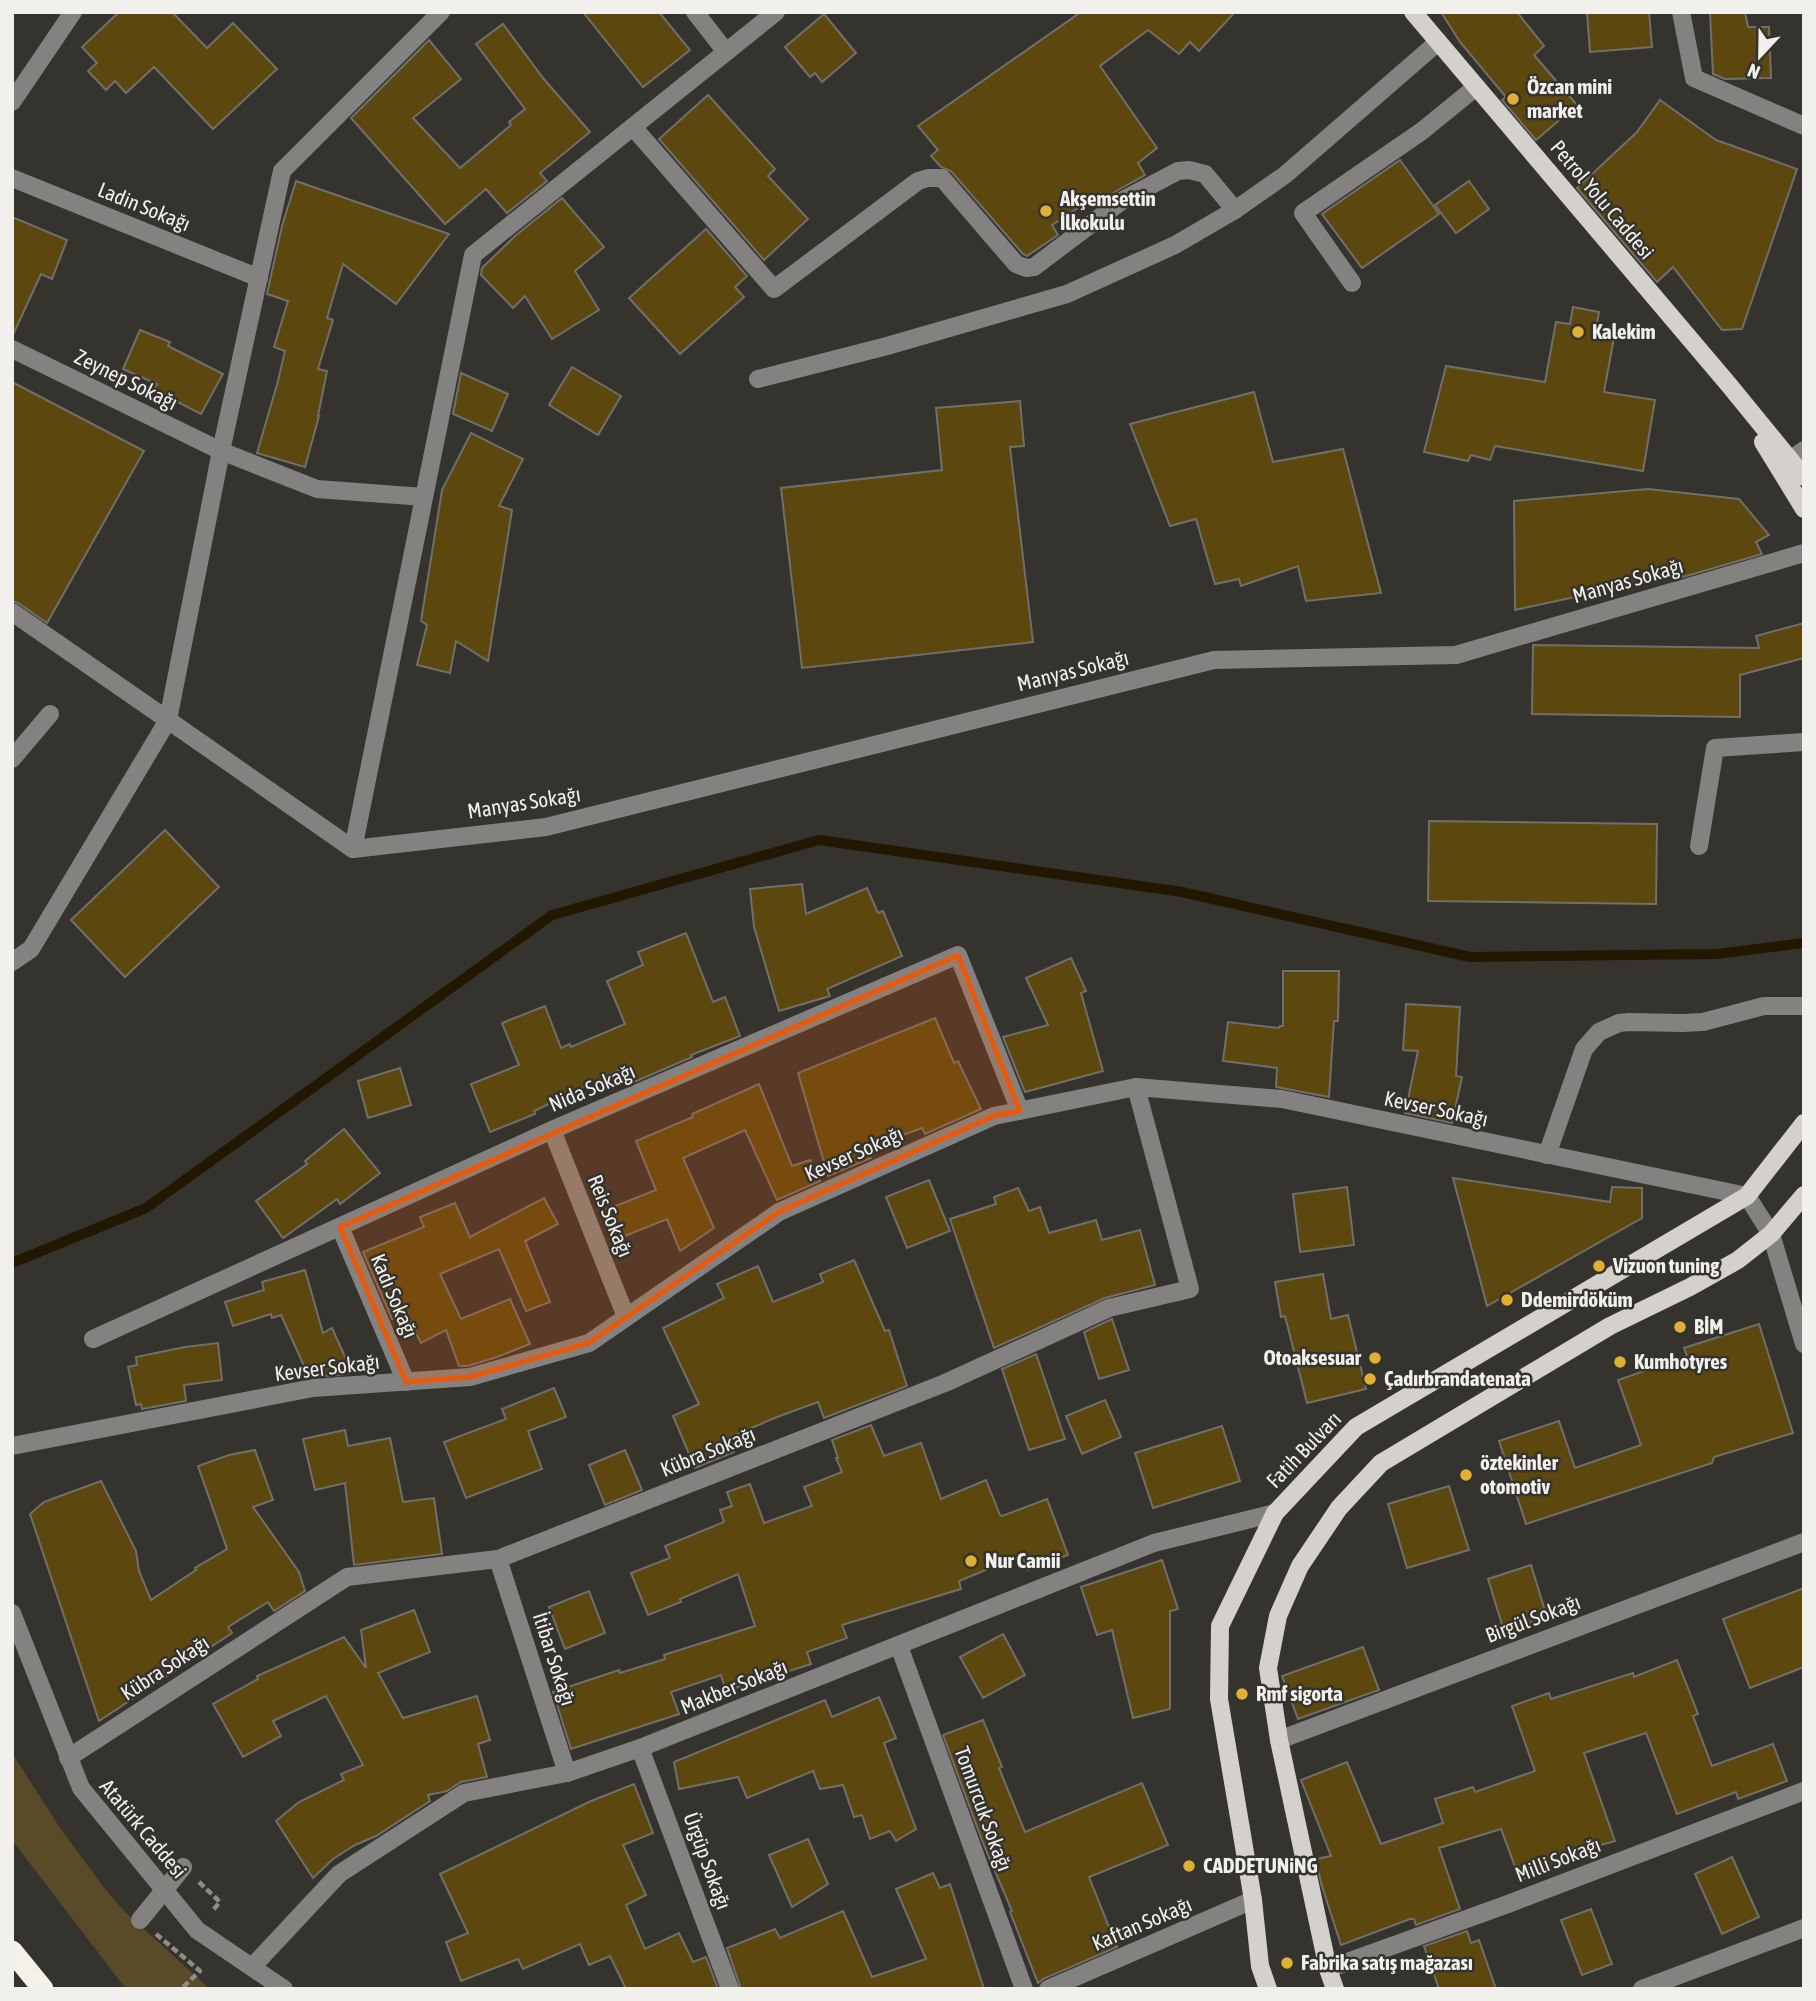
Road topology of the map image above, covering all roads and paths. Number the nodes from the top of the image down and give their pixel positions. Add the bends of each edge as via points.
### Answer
1 (73, 12) edge
2 (441, 12) edge
3 (695, 12) edge
4 (776, 12) edge
5 (1413, 12) edge
6 (1681, 12) edge
7 (1438, 42) junction
8 (726, 52) junction
9 (1476, 87) junction
10 (12, 102) edge
11 (633, 127) junction
12 (1804, 127) edge
13 (12, 178) edge
14 (1235, 210) junction
15 (259, 278) junction
16 (1352, 283) dead end
17 (12, 349) edge
18 (758, 379) dead end
19 (1729, 385) junction
20 (221, 451) junction
21 (1797, 455) edge
22 (1804, 477) edge
23 (424, 497) junction
24 (1804, 509) edge
25 (1804, 553) edge
26 (12, 612) edge
27 (50, 714) dead end
28 (168, 720) junction
29 (1804, 742) edge
30 (12, 759) edge
31 (1699, 846) dead end
32 (353, 849) junction
33 (12, 962) edge
34 (1804, 1006) edge
35 (1136, 1087) junction
36 (1020, 1111) junction
37 (1804, 1123) edge
38 (552, 1130) junction
39 (1547, 1155) junction
40 (1804, 1195) edge
41 (1747, 1196) junction
42 (340, 1227) junction
43 (1771, 1234) junction
44 (626, 1317) junction
45 (93, 1339) dead end
46 (1804, 1344) edge
47 (406, 1382) junction
48 (12, 1446) edge
49 (1275, 1513) junction
50 (1804, 1542) edge
51 (498, 1559) junction
52 (12, 1613) edge
53 (898, 1646) junction
54 (1279, 1740) junction
55 (640, 1748) junction
56 (68, 1758) junction
57 (567, 1773) junction
58 (1804, 1791) edge
59 (183, 1867) dead end
60 (1253, 1900) junction
61 (140, 1920) dead end
62 (1804, 1927) edge
63 (12, 1951) edge
64 (178, 1952) dead end
65 (252, 1967) junction
66 (1328, 1969) junction
67 (43, 1989) edge
68 (181, 1989) edge
69 (284, 1989) edge
70 (730, 1989) edge
71 (1024, 1989) edge
72 (1048, 1989) edge
73 (1268, 1989) edge
74 (1335, 1989) edge
75 (1642, 1989) edge

1 - 10 street
2 - 15 street via 282,171
3 - 8 street
4 - 8 street
5 - 7 main road, Petrol Yolu Caddesi
6 - 12 street via 1693,78
7 - 9 main road, Petrol Yolu Caddesi
7 - 14 street via 1294,167
8 - 11 street
9 - 16 street via 1422,131 1303,213
9 - 19 main road, Petrol Yolu Caddesi
11 - 14 street via 775,289 928,178 942,178 1016,264 1026,268 1034,267 1123,200 1178,171 1206,174
11 - 23 street via 473,255
13 - 15 street, Ladin Sokağı
14 - 18 street via 1175,245 1067,294
15 - 20 street
17 - 20 street, Zeynep Sokağı
19 - 21 main road, Petrol Yolu Caddesi
19 - 24 main road, Petrol Yolu Caddesi
20 - 23 street, Zeynep Sokağı via 317,489
20 - 28 street
21 - 22 main road, Petrol Yolu Caddesi
23 - 32 street
25 - 32 street, Manyas Sokağı via 1456,655 1213,660 546,827
26 - 28 street
27 - 30 street
28 - 32 street
28 - 33 street via 31,949
29 - 31 street via 1715,748
34 - 39 street via 1764,1006 1703,1022 1609,1026 1584,1049
35 - 36 street, Kevser Sokağı
35 - 39 street, Kevser Sokağı via 1282,1099
35 - 51 street, Kübra Sokağı via 1190,1289 1109,1308 945,1383
36 - 38 street, Nida Sokağı via 958,955
36 - 44 street, Kevser Sokağı via 994,1116 779,1212
37 - 41 main road, Fatih Bulvarı
38 - 42 street, Nida Sokağı
38 - 44 street, Reis Sokağı
39 - 41 street, Kevser Sokağı
40 - 43 main road
41 - 43 street
41 - 49 main road, Fatih Bulvarı via 1356,1427
42 - 45 street, Nida Sokağı
42 - 47 street, Kadı Sokağı
43 - 46 street
43 - 54 main road via 1738,1260 1610,1326 1381,1463 1339,1508 1307,1554 1278,1616 1268,1668
44 - 47 street, Kevser Sokağı via 589,1343 470,1377
47 - 48 street, Kevser Sokağı via 313,1388
49 - 53 street, Makber Sokağı via 1154,1543
49 - 60 main road, Fatih Bulvarı via 1220,1626 1219,1699
50 - 54 street, Birgül Sokağı
51 - 56 street, Kübra Sokağı via 347,1577
51 - 57 street, İtibar Sokağı
52 - 56 street, Atatürk Caddesi
53 - 55 street, Makber Sokağı
53 - 71 street, Tomurcuk Sokağı
54 - 66 main road
55 - 57 street, Makber Sokağı
55 - 70 street, Ürgüp Sokağı
56 - 65 street, Atatürk Caddesi via 80,1788 197,1930
57 - 65 street, Makber Sokağı via 464,1793 340,1874
58 - 66 street, Milli Sokağı
59 - 61 street
60 - 72 street, Kaftan Sokağı
60 - 73 main road, Fatih Bulvarı via 1260,1966
62 - 75 street
63 - 67 highway
64 - 68 path via 200,1971
65 - 69 street, Atatürk Caddesi
66 - 74 main road

